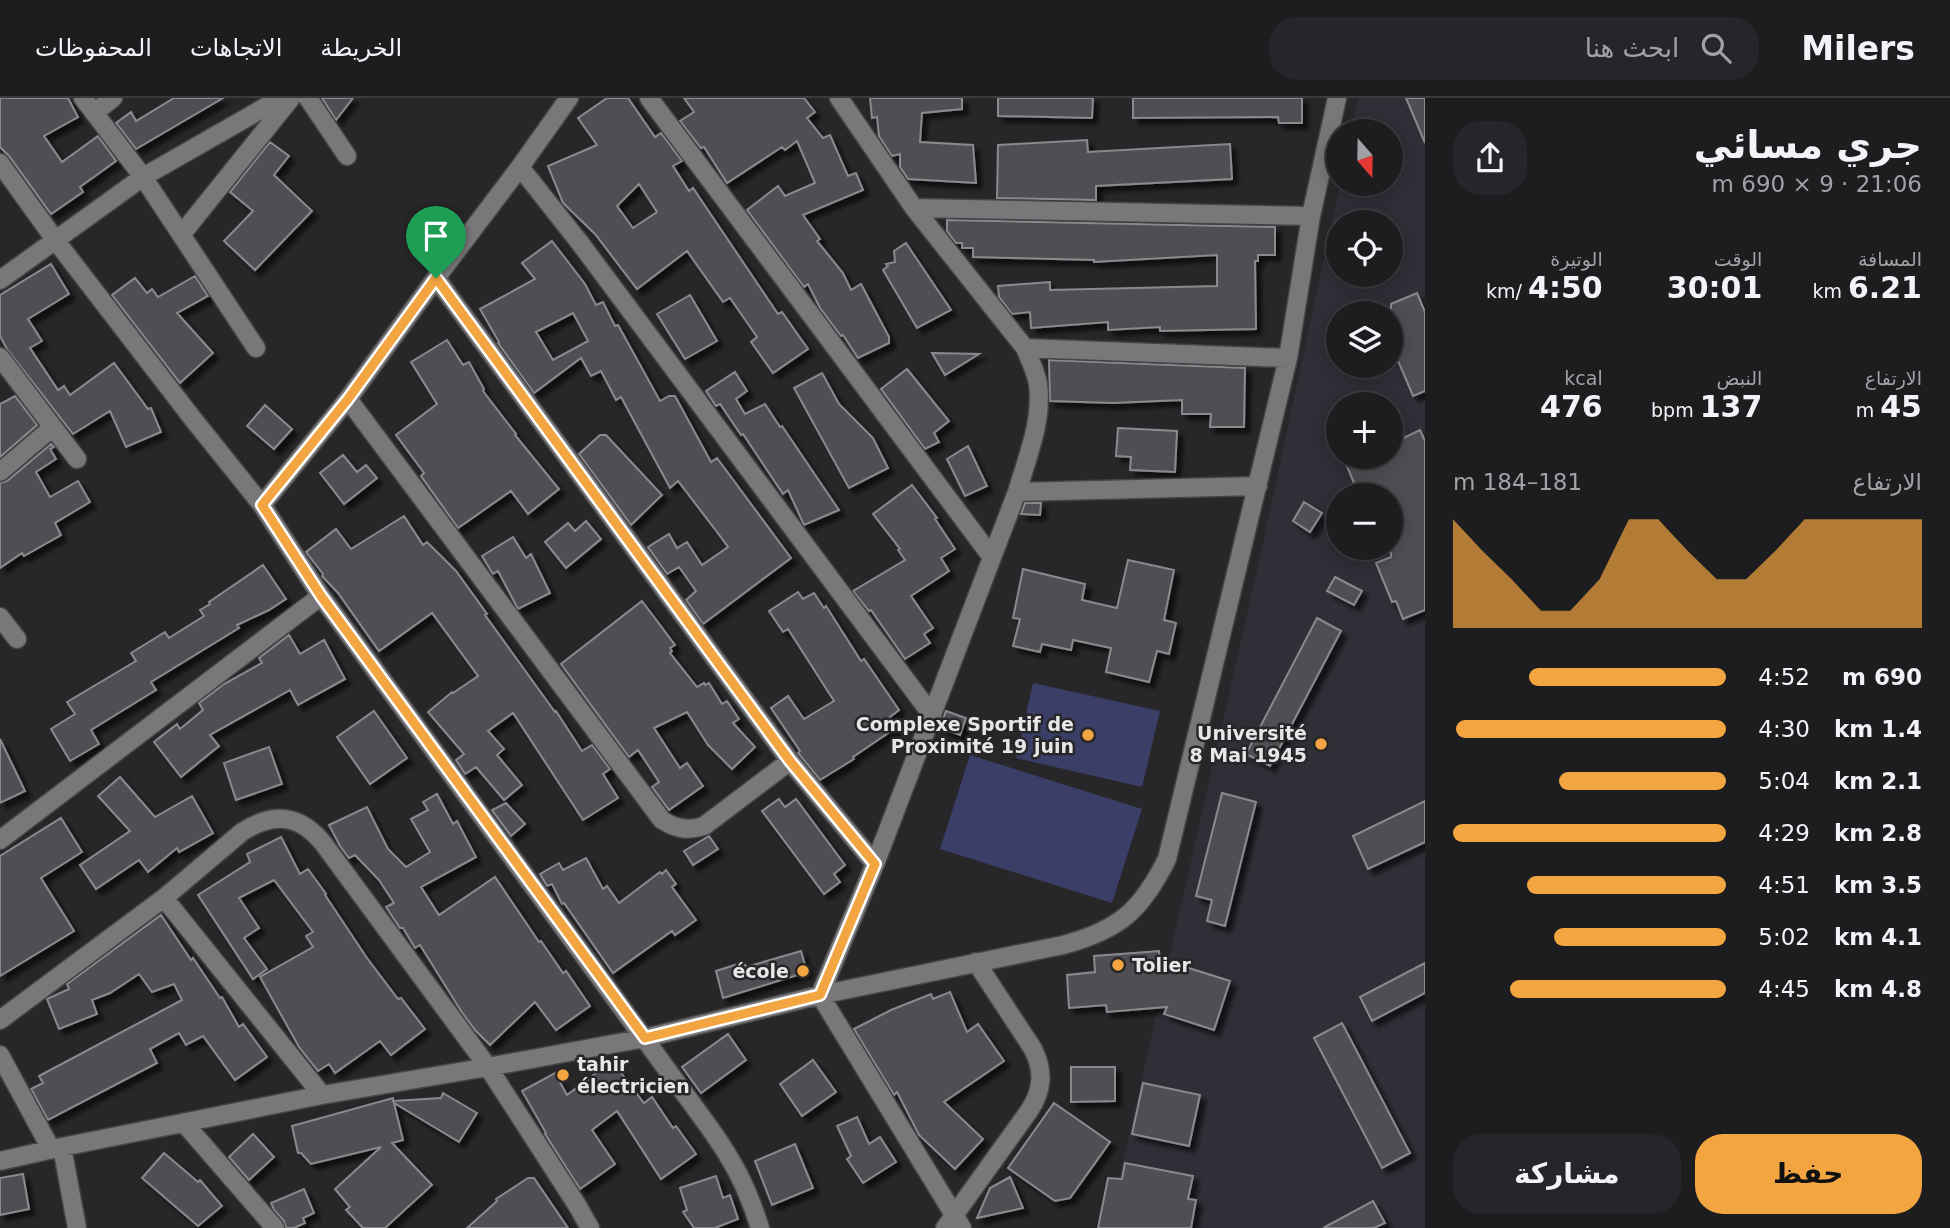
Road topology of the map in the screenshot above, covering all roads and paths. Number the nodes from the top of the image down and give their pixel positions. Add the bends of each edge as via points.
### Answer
1 (83, 98) edge
2 (113, 98) edge
3 (281, 98) edge
4 (291, 98) edge
5 (308, 98) edge
6 (569, 98) edge
7 (649, 98) edge
8 (839, 98) edge
9 (1337, 98) edge
10 (94, 113) junction
11 (347, 156) dead end
12 (0, 163) edge
13 (520, 167) junction
14 (143, 177) junction
15 (914, 208) junction
16 (1311, 216) junction
17 (181, 235) junction
18 (56, 241) junction
19 (436, 278) junction
20 (0, 280) edge
21 (256, 348) dead end
22 (1025, 348) junction
23 (0, 357) edge
24 (1288, 358) junction
25 (348, 399) junction
26 (53, 427) junction
27 (77, 459) dead end
28 (0, 472) edge
29 (1258, 486) junction
30 (1017, 492) junction
31 (262, 505) junction
32 (991, 556) junction
33 (321, 596) junction
34 (0, 617) edge
35 (17, 639) dead end
36 (932, 715) junction
37 (790, 761) junction
38 (0, 840) edge
39 (875, 864) junction
40 (164, 898) junction
41 (976, 962) junction
42 (820, 995) junction
43 (0, 1020) edge
44 (645, 1038) junction
45 (0, 1055) edge
46 (488, 1067) junction
47 (322, 1095) junction
48 (184, 1123) junction
49 (56, 1148) junction
50 (0, 1161) edge
51 (953, 1224) edge
52 (77, 1228) edge
53 (275, 1228) edge
54 (590, 1228) edge
55 (760, 1228) edge

1 - 10 street
2 - 10 street
3 - 14 street
4 - 17 street
5 - 11 street
6 - 13 street
7 - 32 street
8 - 15 street
9 - 16 street
10 - 14 street
12 - 18 street
13 - 19 street
13 - 36 street
14 - 17 street
14 - 18 street
15 - 16 street
15 - 22 street
16 - 24 street
17 - 21 street
18 - 20 street
18 - 31 street
19 - 25 street
19 - 37 street
22 - 24 street
22 - 30 street via 1034,368 1039,407
23 - 26 street
24 - 29 street
25 - 31 street
25 - 37 street via 662,820 682,829 704,825
26 - 27 street
26 - 28 street
29 - 30 street
29 - 41 street via 1171,846 1155,884 1115,925 1090,937
30 - 32 street
31 - 33 street
32 - 36 street
33 - 38 street
33 - 44 street
34 - 35 street
36 - 39 street
37 - 39 street
39 - 42 street
40 - 43 street
40 - 46 street via 255,824 270,819 300,823 323,842
40 - 47 street
41 - 42 street
41 - 51 street via 1033,1049 1039,1061 1040,1087 1036,1100
42 - 44 street
42 - 51 street
44 - 46 street
44 - 55 street via 732,1160
45 - 49 street
46 - 47 street
46 - 54 street
47 - 48 street
48 - 49 street
48 - 53 street
49 - 50 street
49 - 52 street

